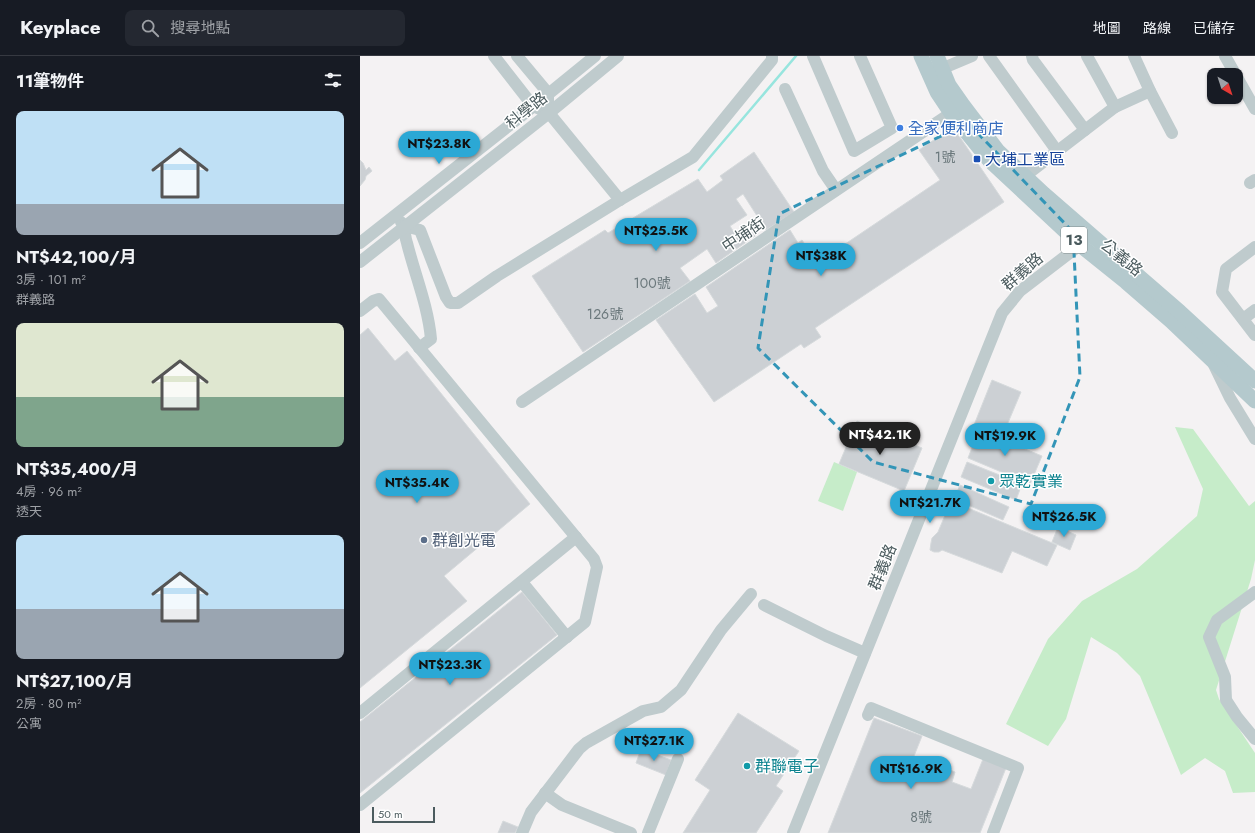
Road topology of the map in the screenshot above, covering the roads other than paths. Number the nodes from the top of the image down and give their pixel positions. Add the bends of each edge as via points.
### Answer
1 (494, 56) edge
2 (517, 56) edge
3 (595, 56) edge
4 (618, 56) edge
5 (772, 56) edge
6 (813, 56) edge
7 (860, 56) edge
8 (921, 56) edge
9 (972, 56) edge
10 (989, 56) edge
11 (1032, 56) edge
12 (1087, 56) edge
13 (1134, 56) edge
14 (1226, 56) edge
15 (936, 66) edge
16 (785, 89) dead end
17 (1150, 91) junction
18 (548, 94) junction
19 (533, 106) junction
20 (1116, 106) junction
21 (957, 109) junction
22 (1255, 109) edge
23 (549, 113) junction
24 (1085, 130) junction
25 (886, 133) junction
26 (1172, 133) dead end
27 (896, 149) junction
28 (1057, 151) junction
29 (1020, 181) junction
30 (836, 190) junction
31 (620, 200) junction
32 (395, 215) junction
33 (404, 226) junction
34 (1089, 233) junction
35 (360, 243) edge
36 (1080, 245) junction
37 (1255, 247) edge
38 (360, 262) edge
39 (1255, 310) edge
40 (360, 311) edge
41 (1243, 319) junction
42 (1255, 335) edge
43 (419, 348) junction
44 (1217, 355) junction
45 (1255, 381) edge
46 (1254, 397) edge
47 (522, 402) dead end
48 (1255, 439) edge
49 (576, 537) junction
50 (522, 582) junction
51 (1255, 592) edge
52 (751, 594) dead end
53 (764, 605) dead end
54 (567, 637) junction
55 (865, 653) junction
56 (360, 713) edge
57 (868, 715) dead end
58 (1255, 740) edge
59 (678, 759) dead end
60 (545, 793) junction
61 (360, 805) edge
62 (522, 833) edge
63 (631, 833) edge
64 (648, 833) edge
65 (793, 833) edge
66 (993, 833) edge

1 - 19 street
2 - 18 street
3 - 18 street, 科學路
4 - 23 street, 科學路
5 - 31 street via 772,60 693,157
6 - 25 street via 854,151
7 - 25 street via 892,128
8 - 15 main road, 公義路 / 13
9 - 15 street
10 - 28 street
11 - 24 street
12 - 20 street
13 - 17 street
14 - 22 street
15 - 21 main road, 公義路 / 13 via 937,92
16 - 30 street via 823,171
17 - 20 street
17 - 26 street
18 - 19 street, 科學路
18 - 23 street
19 - 23 street
19 - 32 street, 科學路
20 - 24 street
21 - 27 street, 中埔街
21 - 29 main road, 公義路 / 13 via 989,160
23 - 31 street
23 - 33 street, 科學路
24 - 28 street
25 - 27 street
27 - 30 street, 中埔街
28 - 29 street
29 - 34 main road, 公義路 / 13
29 - 36 main road, 公義路 / 13
30 - 47 street, 中埔街
31 - 33 street via 458,303 450,303 446,297 420,230
32 - 33 street
32 - 35 street, 科學路
33 - 38 street, 科學路
33 - 43 street via 430,320 431,339
34 - 36 street, 群義路
34 - 44 main road, 公義路 / 13
36 - 44 main road, 公義路 / 13
36 - 55 street, 群義路 via 1020,291 1002,313
37 - 41 street via 1226,269 1222,292
39 - 41 street
40 - 43 street via 379,299
41 - 42 street
43 - 49 street
44 - 45 main road, 公義路 / 13
44 - 46 main road, 公義路 / 13
44 - 48 street via 1230,398
49 - 50 street
49 - 54 street via 597,566 585,622
50 - 54 street
50 - 56 street
51 - 58 street via 1218,620 1209,637 1225,677 1226,700
52 - 60 street via 721,630 681,690 661,707 643,712 586,743
53 - 55 street
54 - 61 street
55 - 65 street, 群義路
57 - 66 street via 871,708 1018,768
59 - 64 street
60 - 62 street via 531,812
60 - 63 street via 562,805

